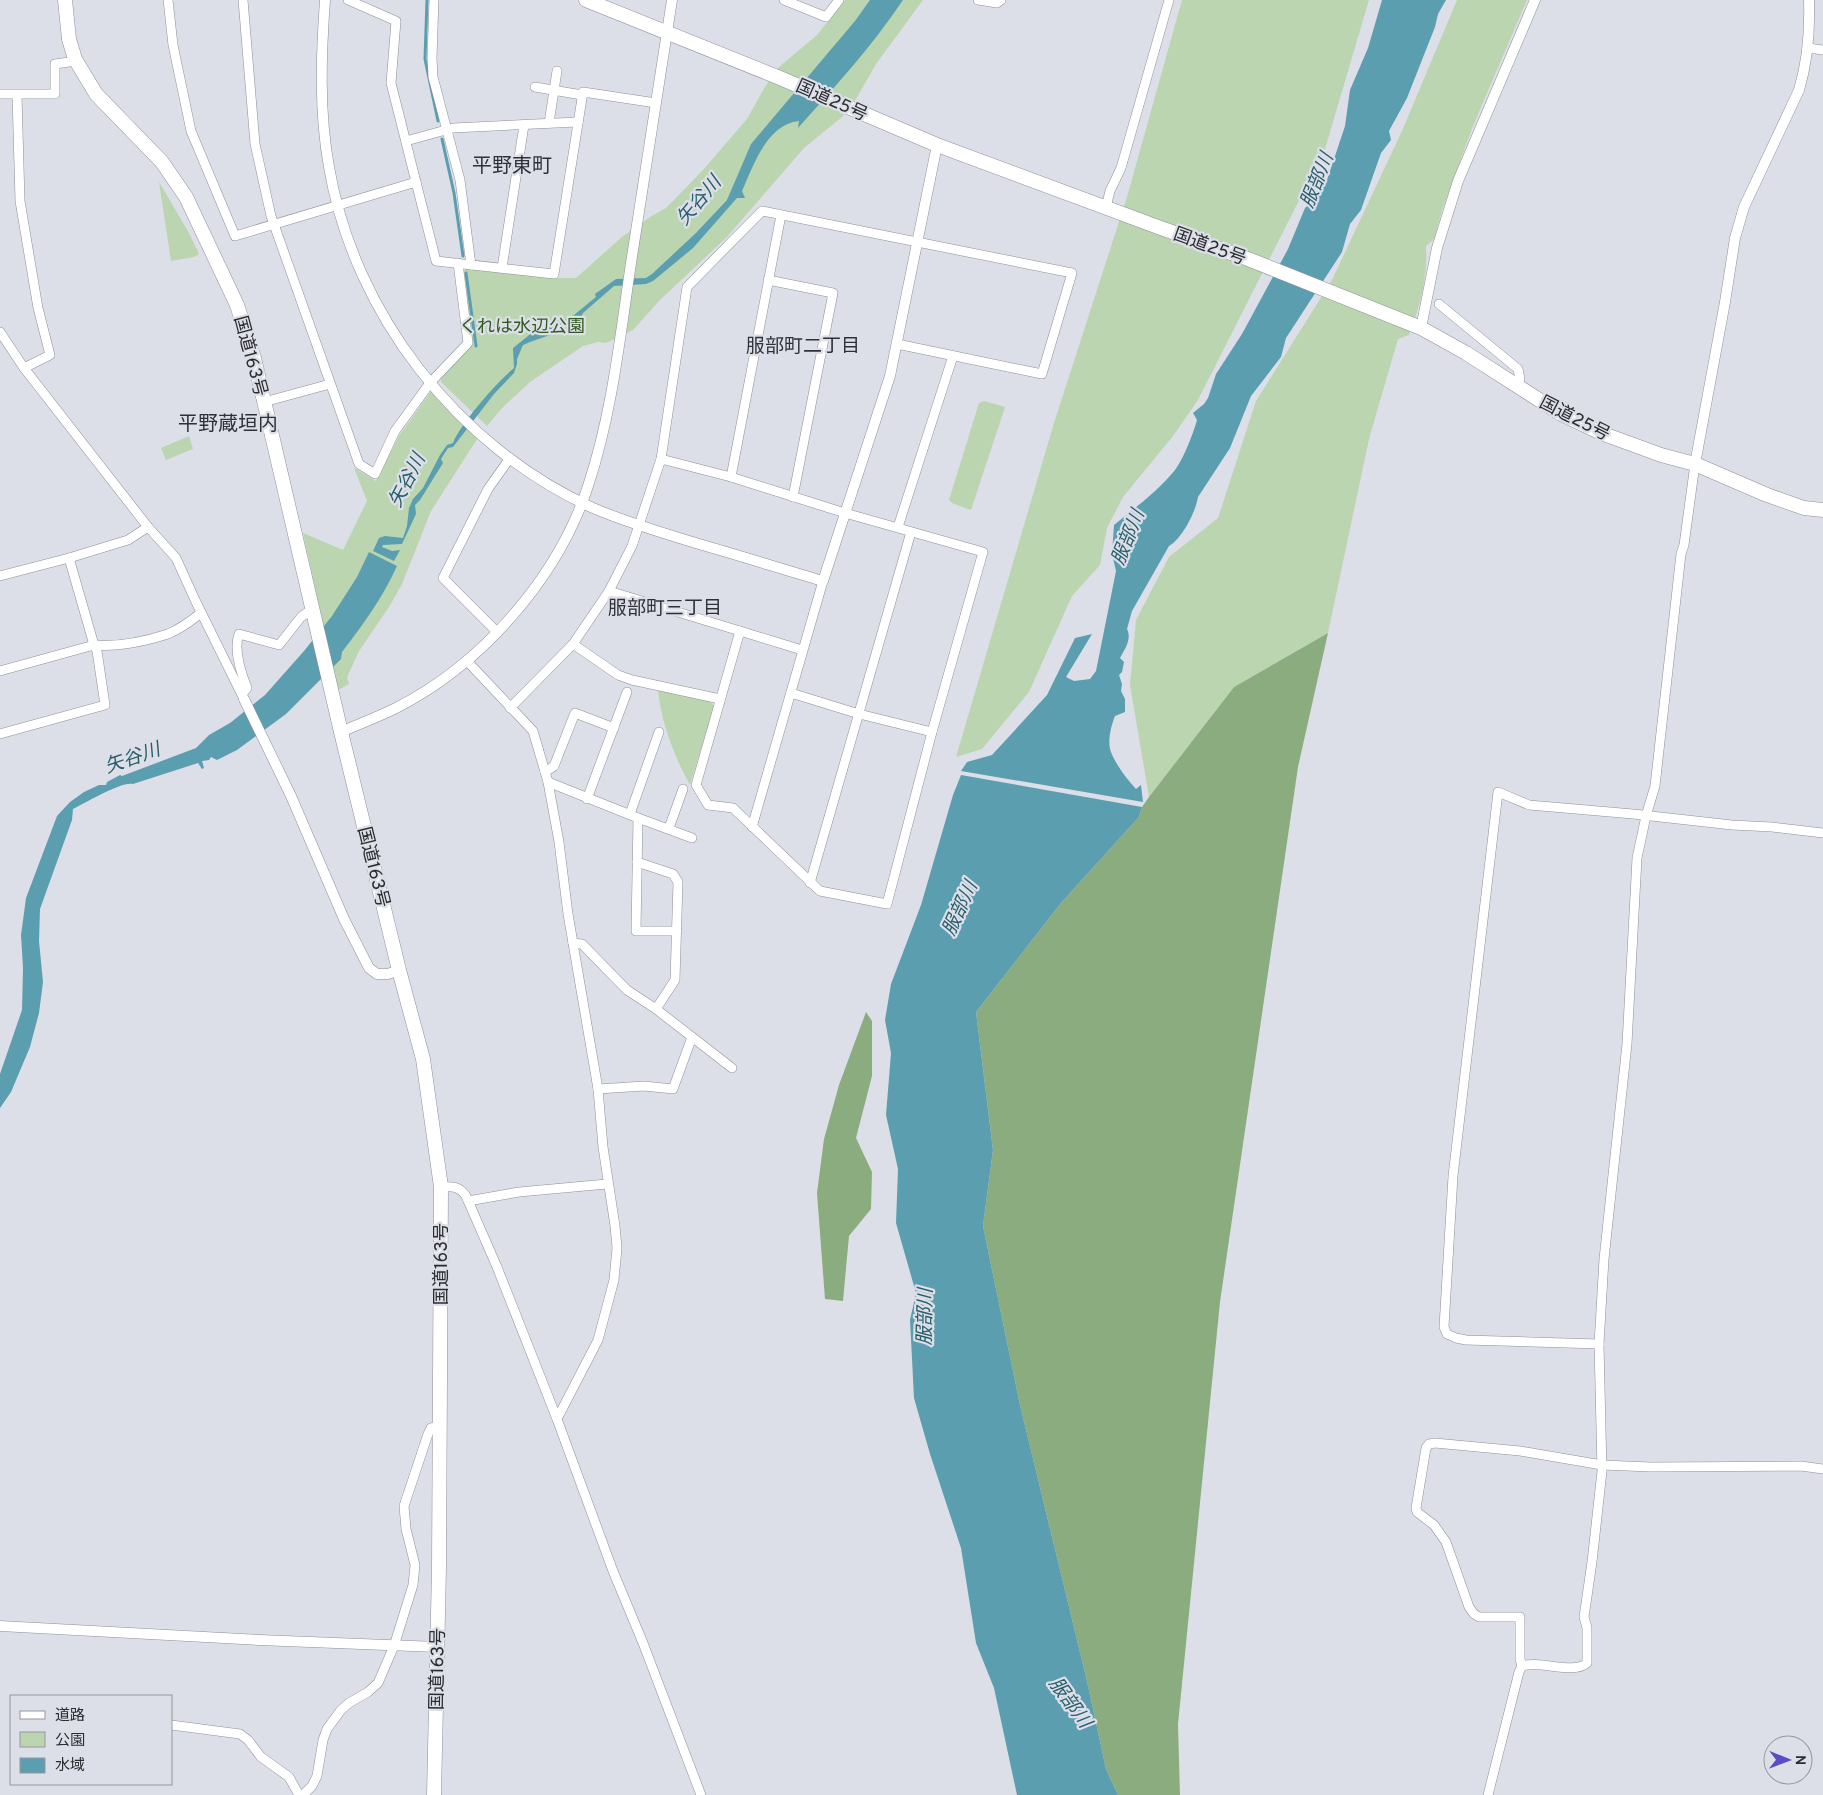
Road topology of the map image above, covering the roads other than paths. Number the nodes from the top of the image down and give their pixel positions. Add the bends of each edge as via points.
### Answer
1 (65, 0) edge
2 (168, 0) edge
3 (243, 0) edge
4 (325, 0) edge
5 (348, 0) edge
6 (434, 0) edge
7 (586, 0) edge
8 (672, 0) edge
9 (784, 0) edge
10 (839, 0) edge
11 (978, 0) edge
12 (1001, 0) edge
13 (1170, 0) edge
14 (1535, 0) edge
15 (1809, 0) edge
16 (667, 33) junction
17 (1808, 48) junction
18 (1823, 50) edge
19 (74, 59) junction
20 (557, 71) dead end
21 (535, 87) dead end
22 (554, 90) junction
23 (0, 94) edge
24 (582, 95) junction
25 (17, 96) junction
26 (656, 103) junction
27 (578, 122) junction
28 (549, 123) junction
29 (524, 125) junction
30 (446, 129) junction
31 (406, 142) junction
32 (937, 145) junction
33 (416, 182) junction
34 (338, 207) junction
35 (1109, 208) junction
36 (781, 215) junction
37 (274, 225) junction
38 (916, 242) junction
39 (458, 263) junction
40 (471, 265) junction
41 (502, 268) junction
42 (768, 280) junction
43 (1440, 304) dead end
44 (1420, 328) junction
45 (0, 332) edge
46 (897, 344) junction
47 (953, 356) junction
48 (24, 368) junction
49 (330, 384) junction
50 (433, 386) junction
51 (1517, 386) junction
52 (264, 402) junction
53 (510, 458) junction
54 (661, 459) junction
55 (1695, 464) junction
56 (731, 477) junction
57 (793, 496) junction
58 (582, 502) junction
59 (1823, 510) edge
60 (845, 513) junction
61 (639, 526) junction
62 (148, 527) junction
63 (898, 527) junction
64 (911, 532) junction
65 (69, 558) junction
66 (0, 576) edge
67 (823, 581) junction
68 (610, 591) junction
69 (313, 611) junction
70 (202, 613) junction
71 (740, 631) junction
72 (496, 632) junction
73 (573, 644) junction
74 (94, 645) junction
75 (802, 650) junction
76 (467, 661) junction
77 (0, 671) edge
78 (627, 692) dead end
79 (791, 692) junction
80 (243, 696) junction
81 (720, 699) junction
82 (510, 708) junction
83 (859, 714) junction
84 (614, 728) junction
85 (341, 732) junction
86 (659, 732) dead end
87 (932, 732) junction
88 (0, 734) edge
89 (545, 772) junction
90 (548, 782) junction
91 (683, 790) dead end
92 (587, 799) junction
93 (634, 816) junction
94 (1646, 816) junction
95 (669, 828) junction
96 (752, 828) junction
97 (1823, 833) edge
98 (692, 838) dead end
99 (637, 862) junction
100 (810, 883) junction
101 (676, 931) junction
102 (573, 943) junction
103 (399, 970) junction
104 (656, 1008) junction
105 (692, 1037) junction
106 (732, 1068) dead end
107 (598, 1089) junction
108 (607, 1184) junction
109 (441, 1187) junction
110 (468, 1201) junction
111 (1599, 1344) junction
112 (557, 1419) junction
113 (440, 1425) junction
114 (1602, 1465) junction
115 (1823, 1469) edge
116 (0, 1626) edge
117 (394, 1646) junction
118 (438, 1647) junction
119 (1522, 1666) junction
120 (172, 1725) edge
121 (301, 1795) edge
122 (434, 1795) edge
123 (701, 1795) edge
124 (1488, 1795) edge

1 - 19 highway, 国道163号
2 - 37 street via 191,131 235,236
3 - 37 street via 255,144
4 - 34 street via 321,102 329,169
5 - 31 street via 396,21 391,83
6 - 30 street via 433,77
7 - 16 highway, 国道25号
8 - 16 street
9 - 10 street via 826,17
11 - 12 street via 997,3
13 - 35 street via 1121,168 1110,191
14 - 44 street via 1458,181 1437,248
15 - 17 street
16 - 26 street
16 - 32 highway, 国道25号
17 - 18 street
17 - 55 street via 1799,90 1744,207 1735,238
19 - 25 street via 55,64 55,94
19 - 52 highway, 国道163号 via 96,94 162,162 186,197 237,305
20 - 22 street
21 - 22 street
22 - 24 street
22 - 28 street
23 - 25 street
24 - 26 street via 583,92
24 - 27 street
25 - 48 street via 20,201 38,308 50,355
26 - 58 street via 604,428
27 - 28 street
27 - 41 street via 554,274
28 - 29 street
29 - 30 street
29 - 41 street
30 - 31 street
30 - 40 street via 460,180
31 - 33 street
32 - 35 highway, 国道25号
32 - 38 street
33 - 34 street
33 - 39 street via 436,261
34 - 37 street
34 - 50 street via 360,270 390,327
35 - 44 highway, 国道25号
36 - 38 street
36 - 42 street
36 - 54 street via 762,210 687,287
37 - 49 street
38 - 46 street
38 - 47 street via 1072,273 1042,374
39 - 40 street
39 - 50 street via 468,343
40 - 41 street
42 - 56 street
42 - 57 street via 833,293
43 - 51 street via 1518,369 1520,380
44 - 51 highway, 国道25号
45 - 48 street
46 - 47 street
46 - 60 street via 890,376
47 - 63 street
48 - 62 street
49 - 50 street via 358,464 375,474 395,431
49 - 52 street
50 - 53 street via 474,429
51 - 55 highway, 国道25号 via 1561,414 1601,433
52 - 69 highway, 国道163号
53 - 58 street
53 - 72 street via 488,488 443,578
54 - 56 street
54 - 61 street
55 - 59 highway, 国道25号 via 1767,495 1804,508
55 - 94 street via 1681,554 1655,786
56 - 57 street
57 - 60 street
58 - 61 street
58 - 72 street via 546,570
60 - 63 street
60 - 67 street
61 - 67 street
61 - 68 street
62 - 65 street via 128,540
62 - 70 street via 176,558
63 - 64 street
64 - 83 street
64 - 87 street via 983,552
65 - 66 street
65 - 74 street
67 - 75 street
68 - 71 street
68 - 73 street
69 - 80 street via 301,617 279,646 239,634 237,653 248,688
69 - 85 highway, 国道163号
70 - 74 street via 169,634 133,642
70 - 80 street
71 - 75 street
71 - 81 street
72 - 76 street
73 - 81 street via 618,675
73 - 82 street
74 - 77 street
74 - 88 street via 105,705
75 - 79 street
76 - 82 street
76 - 85 street via 396,708
78 - 84 street
79 - 83 street
79 - 96 street
80 - 103 street via 369,968 377,974
81 - 96 street via 696,785 708,805 732,808
82 - 89 street via 533,731
83 - 87 street
83 - 100 street
84 - 89 street via 575,713 554,766
84 - 92 street
85 - 103 highway, 国道163号
86 - 93 street
87 - 100 street via 887,904 820,891
89 - 90 street
90 - 92 street
90 - 102 street
91 - 95 street
92 - 93 street
93 - 95 street
93 - 99 street
94 - 97 street
94 - 111 street via 1637,858 1627,1044 1604,1259
94 - 111 street via 1529,805 1498,792 1453,1176 1444,1327 1447,1334 1466,1340
95 - 98 street
96 - 100 street
99 - 101 street via 673,874 678,882
99 - 101 street via 636,931
101 - 104 street via 675,980
102 - 104 street via 582,944 627,990
102 - 107 street
103 - 109 highway, 国道163号 via 423,1059
104 - 105 street
105 - 106 street
105 - 107 street via 673,1088
107 - 108 street
108 - 110 street via 520,1192
108 - 112 street via 615,1226 614,1280 598,1340
109 - 110 street via 462,1190
109 - 113 highway, 国道163号
110 - 112 street
111 - 114 street
112 - 123 street
113 - 117 street via 431,1428 428,1434 404,1506 415,1565 413,1586
113 - 118 highway, 国道163号
114 - 115 street via 1801,1466
114 - 119 street via 1584,1617 1587,1663 1580,1667
114 - 119 street via 1480,1446 1435,1443 1428,1444 1426,1448 1417,1512 1434,1524 1446,1542 1474,1614 1480,1617 1520,1617
116 - 117 street
117 - 118 street
117 - 121 street via 378,1684 349,1703 327,1729 317,1776 312,1786
118 - 122 highway, 国道163号
119 - 124 street
120 - 121 street via 240,1734 261,1757 289,1777

